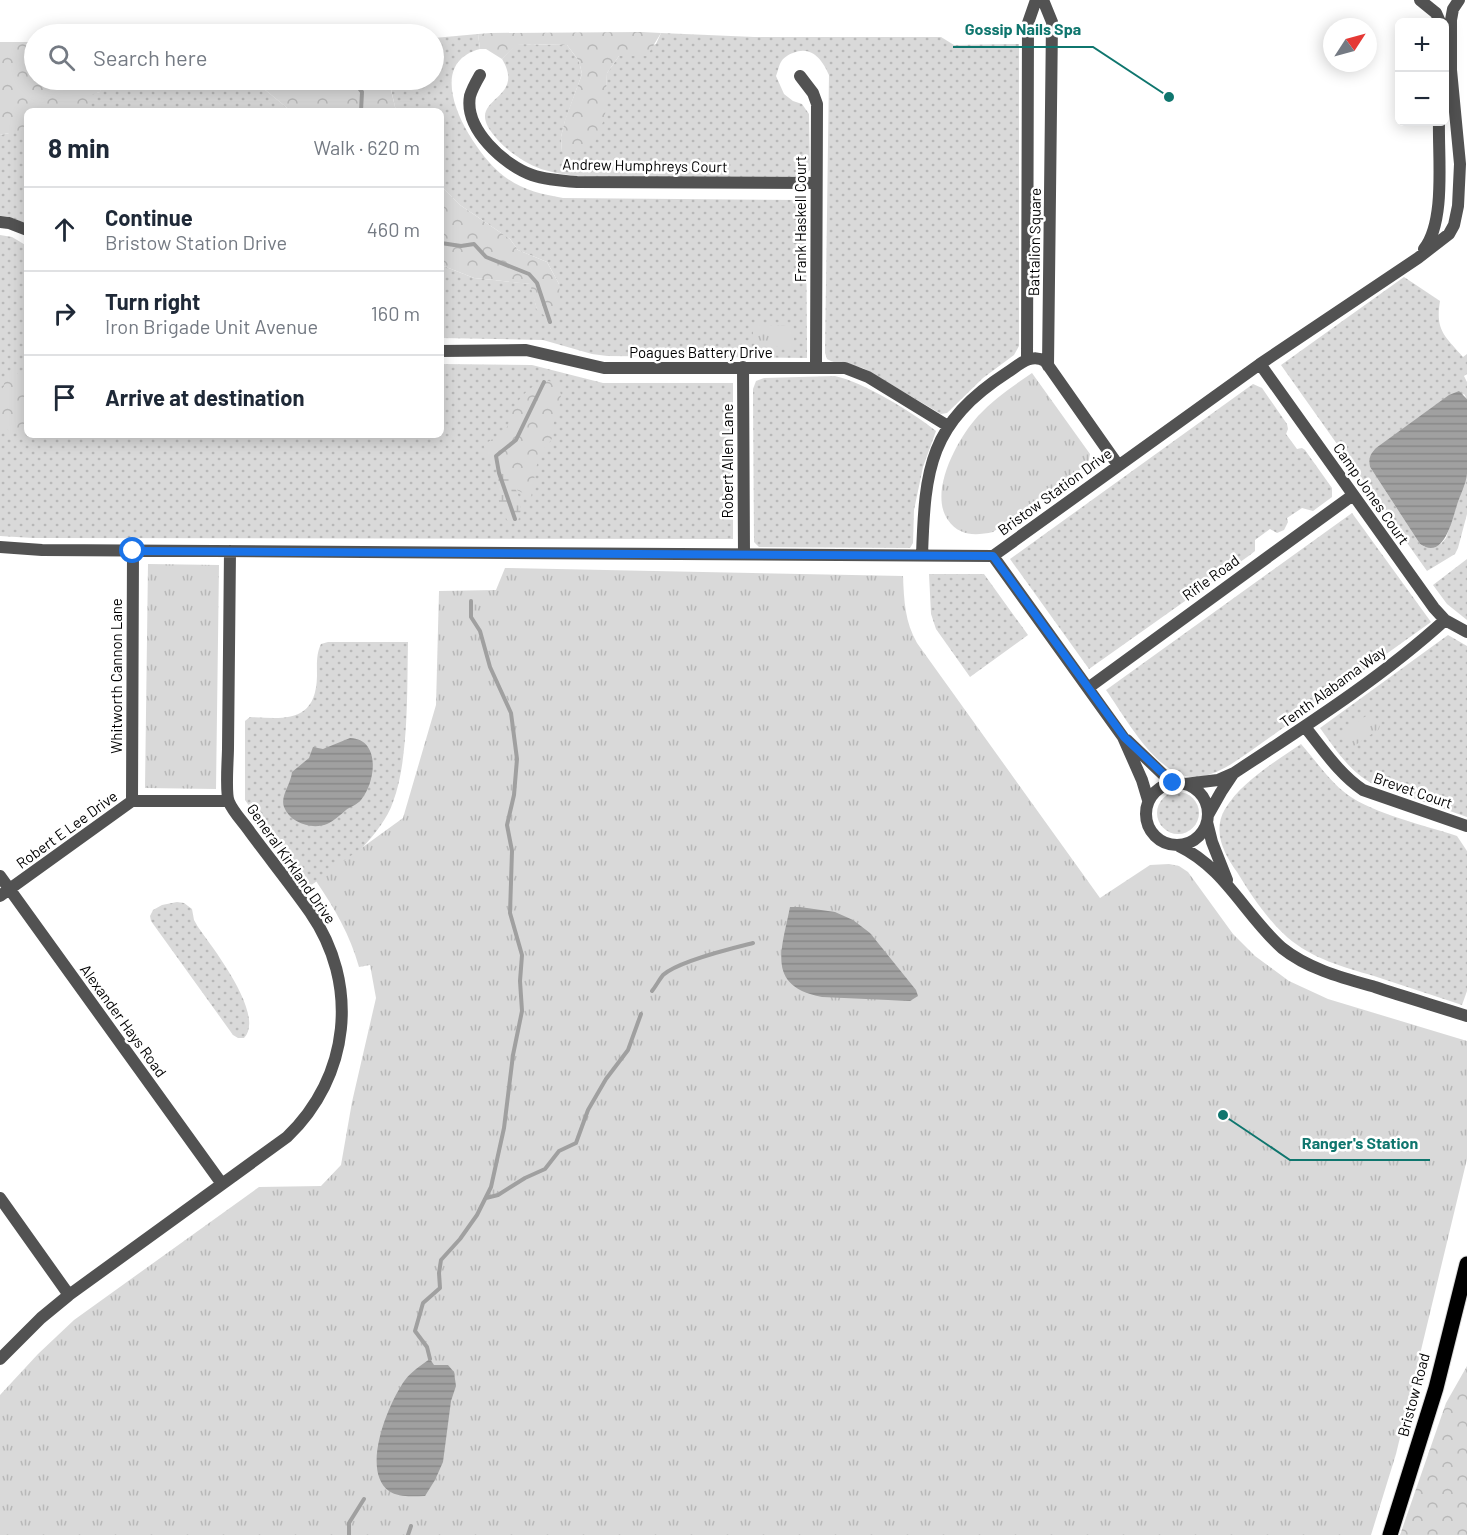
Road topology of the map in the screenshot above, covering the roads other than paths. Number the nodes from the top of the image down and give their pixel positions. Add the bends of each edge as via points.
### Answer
1 (1036, 0) edge
2 (1043, 0) edge
3 (1420, 0) edge
4 (1459, 0) edge
5 (1438, 18) edge
6 (480, 75) dead end
7 (800, 75) dead end
8 (1439, 126) edge
9 (1438, 163) junction
10 (1463, 164) edge
11 (816, 183) junction
12 (0, 222) edge
13 (24, 229) edge
14 (1418, 258) junction
15 (444, 351) edge
16 (1027, 359) junction
17 (1260, 364) junction
18 (1048, 366) junction
19 (743, 367) junction
20 (816, 367) junction
21 (948, 426) junction
22 (1118, 465) junction
23 (1353, 495) junction
24 (0, 547) edge
25 (133, 551) junction
26 (230, 551) junction
27 (744, 554) junction
28 (922, 555) junction
29 (993, 556) junction
30 (1446, 620) junction
31 (1467, 632) edge
32 (1088, 688) junction
33 (1305, 727) junction
34 (1124, 737) junction
35 (1234, 773) junction
36 (1179, 784) junction
37 (1148, 800) junction
38 (132, 801) junction
39 (228, 801) junction
40 (1208, 819) junction
41 (1467, 826) edge
42 (1179, 846) junction
43 (0, 876) edge
44 (1228, 884) junction
45 (5, 893) edge
46 (1467, 1016) edge
47 (222, 1184) junction
48 (0, 1198) edge
49 (1467, 1264) edge
50 (69, 1295) junction
51 (0, 1359) edge
52 (1390, 1535) edge

1 - 16 street, Battalion Square via 1028,23
2 - 18 street, Battalion Square via 1052,22
3 - 5 street
4 - 10 street, Bristow Station Drive via 1452,11 1450,30 1451,81
6 - 11 street, Andrew Humphreys Court via 470,96 475,124 491,147 530,174 578,182
7 - 11 street, Frank Haskell Court via 817,104
8 - 9 street, Bristow Station Drive
9 - 10 street
9 - 14 street, Bristow Station Drive via 1435,225
10 - 14 street, Bristow Station Drive via 1454,225 1449,234
11 - 20 street, Frank Haskell Court
12 - 13 street
14 - 17 street, Bristow Station Drive
15 - 19 street, Poagues Battery Drive via 526,351 603,368
16 - 18 street via 1039,358
16 - 21 street via 992,382
17 - 22 street, Bristow Station Drive
17 - 23 street, Camp Jones Court
18 - 22 street
19 - 20 street, Poagues Battery Drive
19 - 27 street, Robert Allen Lane
20 - 21 street, Poagues Battery Drive via 845,368 868,377
21 - 28 street via 928,479
22 - 29 street, Bristow Station Drive
23 - 30 street, Camp Jones Court
23 - 32 street, Rifle Road
24 - 25 street, Bristow Station Drive
25 - 26 street, Bristow Station Drive
25 - 38 street, Whitworth Cannon Lane
26 - 27 street, Bristow Station Drive
26 - 39 street, General Kirkland Drive
27 - 28 street, Bristow Station Drive
28 - 29 street, Bristow Station Drive
29 - 32 street
30 - 31 street, Camp Jones Court
30 - 33 street, Tenth Alabama Way
32 - 34 street
33 - 35 street, Tenth Alabama Way
33 - 41 street, Brevet Court via 1350,782 1363,790
34 - 36 street
34 - 37 street
35 - 36 street, Tenth Alabama Way via 1212,781
35 - 40 street, Tenth Alabama Way
36 - 37 street via 1163,786
36 - 40 street via 1200,794
37 - 42 street via 1145,814 1150,831 1166,844
38 - 39 street, Robert E Lee Drive
38 - 45 street, Robert E Lee Drive
39 - 47 street, General Kirkland Drive via 325,939 339,984 342,1016 335,1062 308,1115 287,1137
40 - 42 street via 1196,839
40 - 44 street
42 - 44 street via 1199,856
43 - 45 street, Alexander Hays Road
44 - 46 street via 1260,926 1284,949 1309,964
45 - 47 street, Alexander Hays Road
47 - 50 street, General Kirkland Drive
48 - 50 street
49 - 52 main road, Bristow Road via 1436,1388
50 - 51 street, General Kirkland Drive

